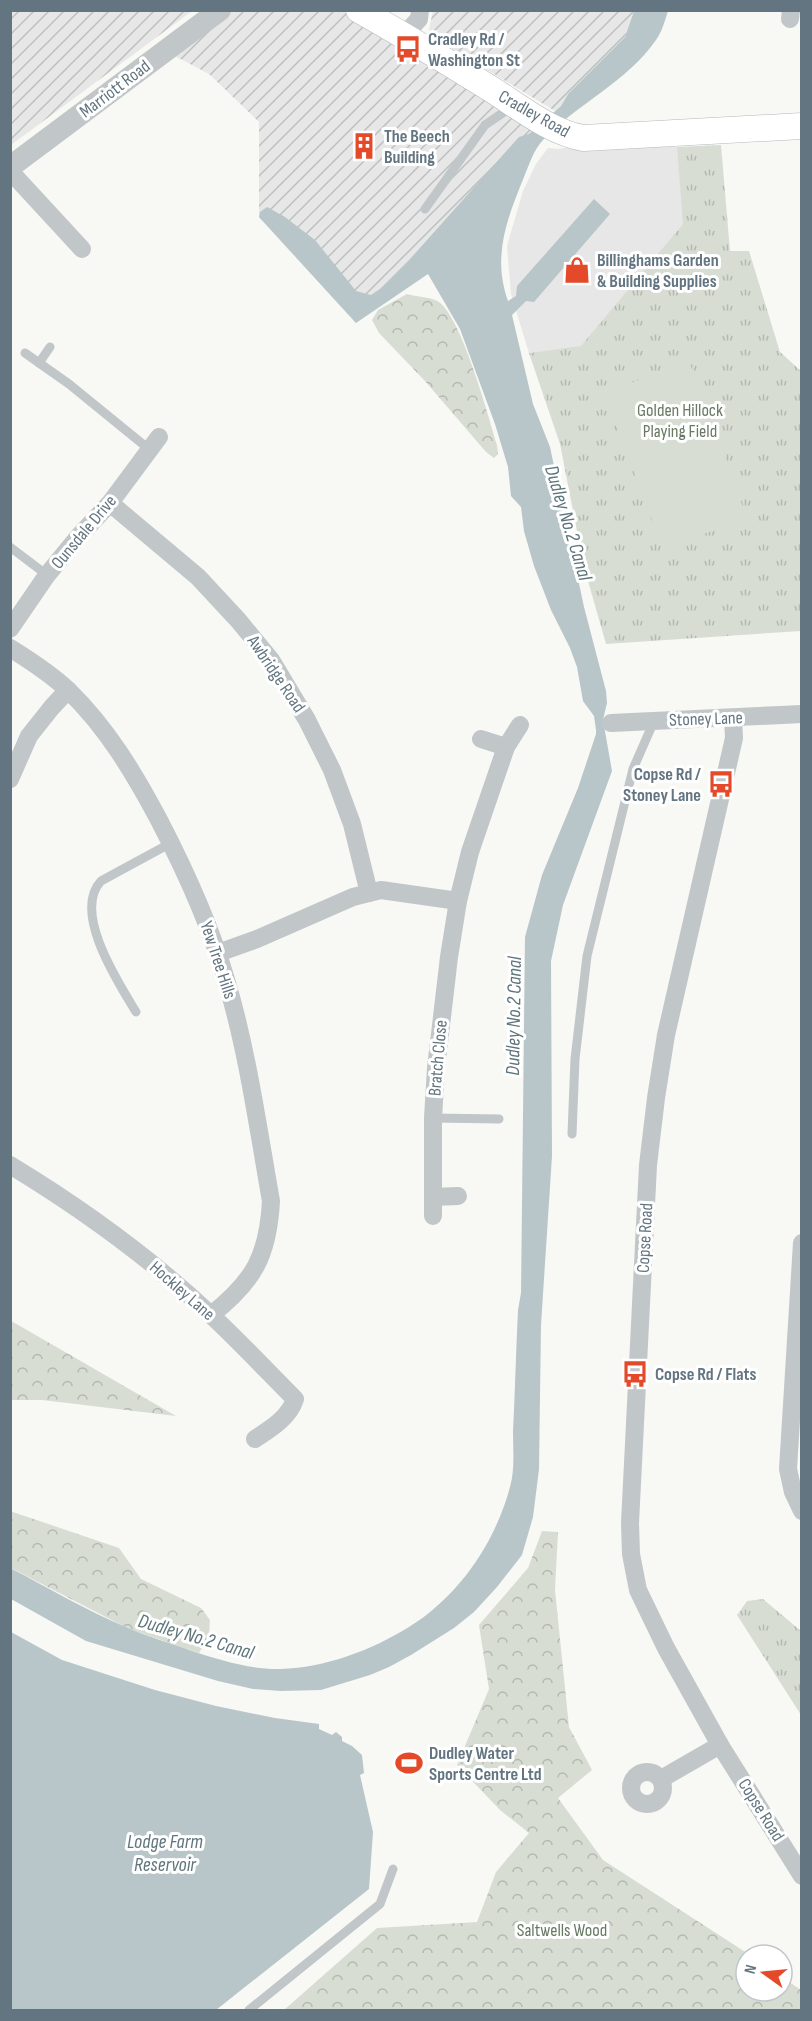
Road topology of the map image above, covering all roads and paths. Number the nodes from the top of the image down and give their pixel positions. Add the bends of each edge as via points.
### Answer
1 (220, 10) edge
2 (359, 10) edge
3 (420, 10) edge
4 (404, 35) junction
5 (520, 108) junction
6 (801, 126) edge
7 (10, 169) edge
8 (425, 209) dead end
9 (82, 249) dead end
10 (50, 347) dead end
11 (25, 353) dead end
12 (39, 363) junction
13 (155, 443) joint
14 (110, 503) junction
15 (10, 547) edge
16 (47, 575) junction
17 (10, 629) edge
18 (10, 648) edge
19 (68, 690) junction
20 (801, 714) edge
21 (733, 718) junction
22 (654, 721) junction
23 (611, 723) dead end
24 (520, 725) dead end
25 (482, 739) dead end
26 (506, 747) junction
27 (10, 779) edge
28 (171, 843) junction
29 (369, 893) junction
30 (458, 901) junction
31 (218, 953) junction
32 (136, 1012) dead end
33 (433, 1118) junction
34 (499, 1119) dead end
35 (572, 1134) dead end
36 (10, 1164) edge
37 (458, 1196) dead end
38 (433, 1197) junction
39 (433, 1216) dead end
40 (801, 1243) edge
41 (211, 1315) junction
42 (797, 1415) edge
43 (255, 1439) dead end
44 (801, 1511) edge
45 (720, 1745) junction
46 (661, 1779) dead end
47 (393, 1869) dead end
48 (801, 1876) edge
49 (249, 2010) edge

1 - 7 street, Marriott Road
2 - 4 main road, Cradley Road
3 - 4 street via 419,19
4 - 5 main road, Cradley Road
5 - 6 main road, Cradley Road via 570,136 584,138
5 - 8 lane via 485,125
7 - 9 street
10 - 12 lane
11 - 12 lane
12 - 13 lane
13 - 14 street, Ounsdale Drive
14 - 16 street, Ounsdale Drive
14 - 29 street, Awbridge Road via 198,577 271,660 332,770 352,824
15 - 16 lane
16 - 17 street, Ounsdale Drive
18 - 19 street, Yew Tree Hills
19 - 27 street via 29,736
19 - 28 street, Yew Tree Hills via 111,740
20 - 21 street, Stoney Lane
21 - 22 street, Stoney Lane
21 - 45 street, Copse Road via 734,738 666,1035 656,1098 648,1166 630,1523 638,1590
22 - 23 street, Stoney Lane
22 - 35 lane via 633,769 587,956 575,1059
24 - 26 street, Bratch Close
25 - 26 street
26 - 30 street, Bratch Close via 470,852
28 - 31 street, Yew Tree Hills
28 - 32 lane via 101,881 94,889 91,903 104,956
29 - 30 street via 397,891
29 - 31 street
30 - 33 street, Bratch Close via 435,1068
31 - 41 street, Yew Tree Hills via 242,1044 271,1201 270,1224 259,1264 235,1296
33 - 34 lane
33 - 38 street, Bratch Close
36 - 41 street, Hockley Lane via 99,1223
37 - 38 street
38 - 39 street, Bratch Close
40 - 42 street
41 - 43 street, Hockley Lane via 295,1399 283,1418
42 - 44 street via 788,1469
45 - 46 street
45 - 48 street, Copse Road
47 - 49 lane via 380,1904

